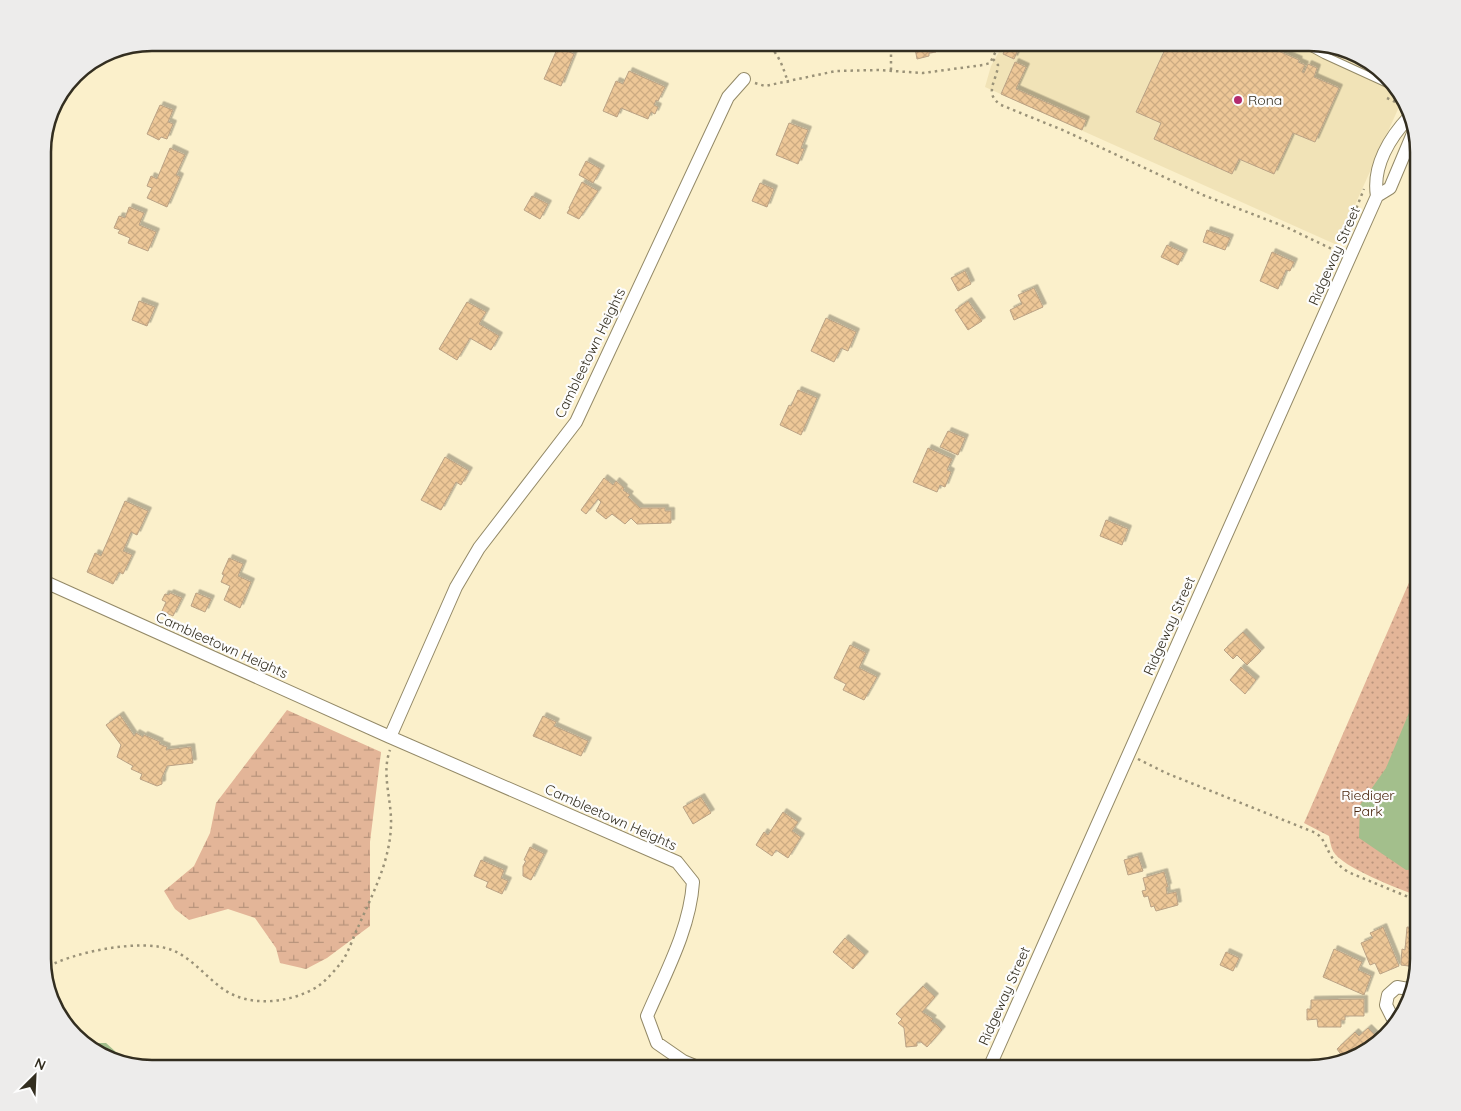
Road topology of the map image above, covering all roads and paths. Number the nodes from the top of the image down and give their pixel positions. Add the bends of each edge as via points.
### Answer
1 (774, 51) edge
2 (890, 51) edge
3 (996, 51) edge
4 (1323, 52) edge
5 (992, 59) junction
6 (890, 70) junction
7 (744, 79) joint
8 (1378, 79) edge
9 (788, 83) junction
10 (1387, 98) dead end
11 (1398, 105) edge
12 (1403, 119) edge
13 (1409, 142) edge
14 (1366, 183) dead end
15 (1377, 196) junction
16 (1352, 220) dead end
17 (1341, 247) dead end
18 (51, 585) edge
19 (393, 738) junction
20 (1129, 754) junction
21 (1410, 898) edge
22 (51, 966) edge
23 (1405, 988) edge
24 (1392, 1016) edge
25 (682, 1060) edge
26 (993, 1060) edge

1 - 9 path
2 - 6 path
3 - 5 path
4 - 8 lane
5 - 6 path via 983,65 937,72
5 - 17 path via 998,65 991,92 1001,105 1336,251
6 - 9 path via 836,71
7 - 9 path via 765,86
7 - 19 street, Cambleetown Heights via 728,97 576,422 479,548 456,587
10 - 11 path
12 - 15 street, Ridgeway Street via 1378,168
13 - 15 street, Ridgeway Street via 1390,188
14 - 16 path
15 - 20 street, Ridgeway Street
18 - 19 street, Cambleetown Heights
19 - 22 path via 386,760 391,825 383,870 345,956 317,987 287,999 254,1000 226,991 173,951 143,946 115,947
19 - 25 street, Cambleetown Heights via 677,862 693,882 692,896 681,935 647,1016 656,1043
20 - 21 path via 1166,773 1316,833 1323,838 1338,865 1348,872
20 - 26 street, Ridgeway Street
23 - 24 street via 1397,987 1388,995 1386,1005

